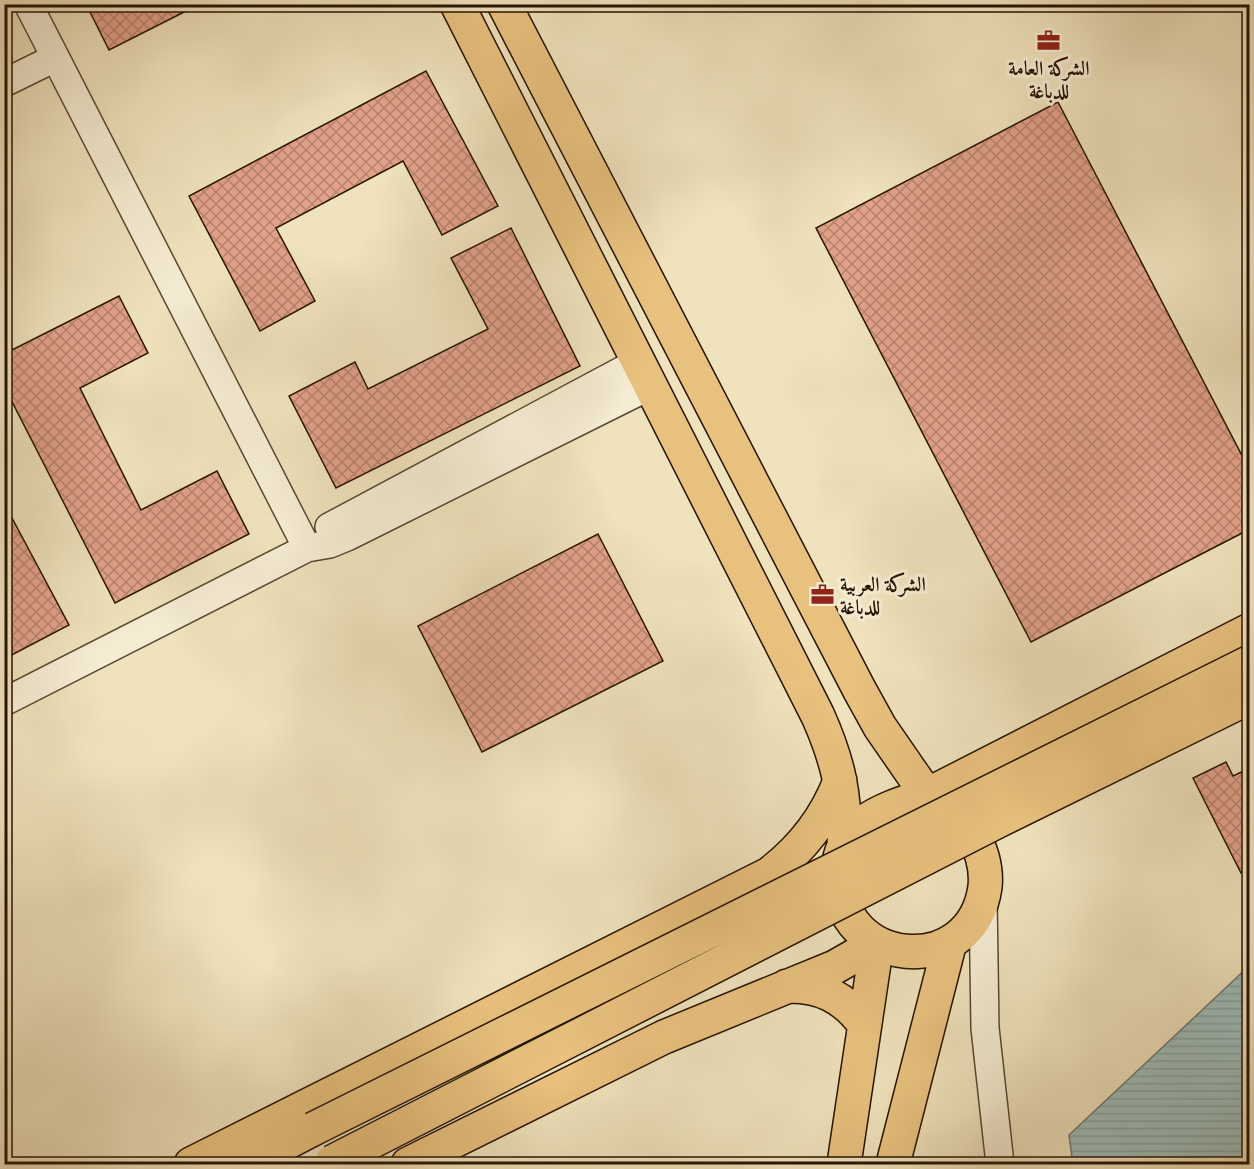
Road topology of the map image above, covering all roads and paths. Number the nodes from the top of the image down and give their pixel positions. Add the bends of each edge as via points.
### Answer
1 (28, 4) edge
2 (457, 4) edge
3 (504, 4) edge
4 (55, 58) junction
5 (4, 83) edge
6 (644, 374) junction
7 (307, 548) junction
8 (1250, 630) edge
9 (1250, 662) edge
10 (1250, 697) edge
11 (4, 702) edge
12 (841, 779) junction
13 (927, 795) junction
14 (844, 849) junction
15 (983, 898) junction
16 (950, 942) junction
17 (877, 944) junction
18 (785, 986) junction
19 (864, 1023) junction
20 (329, 1163) edge
21 (191, 1164) edge
22 (246, 1164) edge
23 (408, 1164) edge
24 (844, 1164) edge
25 (893, 1164) edge
26 (1000, 1164) edge

1 - 4 street
2 - 6 main road
3 - 13 main road via 859,689
4 - 5 street
4 - 7 street
6 - 7 street via 339,520
6 - 12 main road via 818,716
7 - 11 street
8 - 13 main road
9 - 22 main road, bridge
10 - 20 main road, bridge via 996,822
12 - 14 main road
12 - 21 main road via 832,801 805,842 768,874
13 - 14 main road via 871,816 855,830
13 - 15 main road via 969,831 978,846 986,881
14 - 17 main road via 838,866 842,902 850,919
15 - 16 main road via 965,930
15 - 26 street via 985,1028
16 - 17 main road via 914,953
16 - 25 main road
17 - 18 main road via 835,967
17 - 19 main road
18 - 19 main road via 830,993 855,1011
18 - 23 main road via 664,1037
19 - 24 main road

